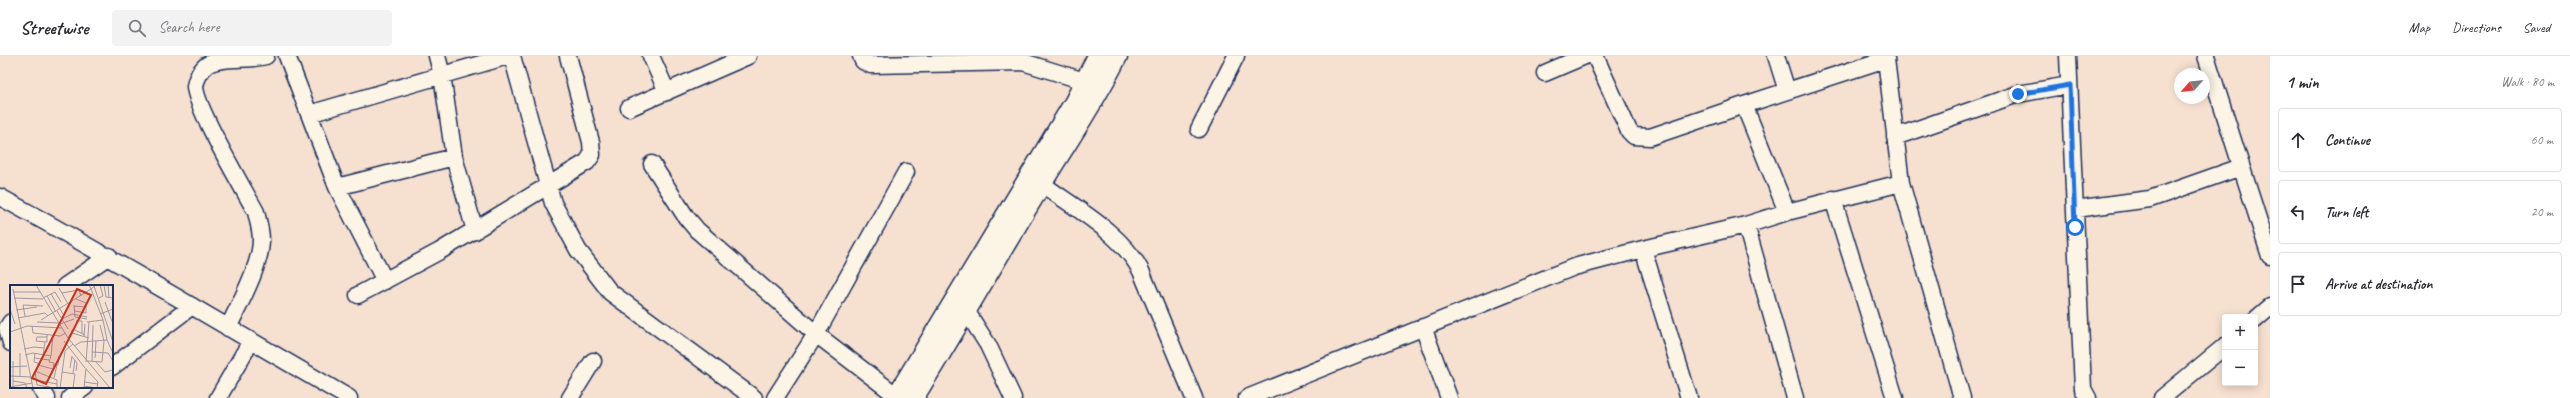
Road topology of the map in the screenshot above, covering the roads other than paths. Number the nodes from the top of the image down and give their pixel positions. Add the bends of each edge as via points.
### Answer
1 (266, 56) edge
2 (287, 56) edge
3 (436, 56) edge
4 (508, 56) edge
5 (512, 56) edge
6 (568, 56) edge
7 (651, 56) edge
8 (748, 56) edge
9 (861, 56) edge
10 (1098, 56) edge
11 (1117, 56) edge
12 (1236, 56) edge
13 (1585, 56) edge
14 (1595, 56) edge
15 (1776, 56) edge
16 (2068, 56) edge
17 (2206, 56) edge
18 (1884, 58) edge
19 (952, 60) edge
20 (1544, 72) dead end
21 (442, 75) junction
22 (2070, 85) junction
23 (1787, 91) junction
24 (667, 92) junction
25 (1089, 93) junction
26 (1744, 105) junction
27 (629, 108) dead end
28 (309, 114) junction
29 (1199, 129) dead end
30 (1896, 139) junction
31 (454, 157) junction
32 (652, 164) dead end
33 (2241, 167) junction
34 (906, 172) dead end
35 (1035, 179) junction
36 (1901, 183) junction
37 (337, 187) junction
38 (548, 188) junction
39 (0, 197) edge
40 (1833, 199) junction
41 (1787, 212) junction
42 (2075, 213) junction
43 (1746, 225) junction
44 (475, 231) junction
45 (1643, 249) junction
46 (2269, 254) edge
47 (109, 256) junction
48 (385, 281) junction
49 (66, 285) edge
50 (358, 295) dead end
51 (962, 303) junction
52 (192, 306) junction
53 (2270, 307) edge
54 (2258, 317) edge
55 (10, 324) edge
56 (1423, 327) junction
57 (228, 328) junction
58 (816, 334) junction
59 (10, 339) edge
60 (251, 341) junction
61 (2222, 348) edge
62 (593, 360) dead end
63 (113, 365) edge
64 (41, 388) edge
65 (84, 388) edge
66 (902, 397) edge
67 (47, 398) edge
68 (70, 398) edge
69 (218, 398) edge
70 (349, 398) edge
71 (570, 398) edge
72 (754, 398) edge
73 (775, 398) edge
74 (1013, 398) edge
75 (1194, 398) edge
76 (1247, 398) edge
77 (1449, 398) edge
78 (1689, 398) edge
79 (1795, 398) edge
80 (1895, 398) edge
81 (1962, 398) edge
82 (2088, 398) edge
83 (2162, 398) edge

1 - 57 street via 256,59 217,60 206,65 198,75 195,86 201,108 256,212 261,241 251,279
2 - 28 street
3 - 21 street
4 - 21 street
5 - 38 street
6 - 38 street via 591,142 592,155 587,162
7 - 24 street
8 - 24 street
9 - 19 street via 863,61 871,66
10 - 25 street
11 - 25 street
12 - 29 street
13 - 20 street
14 - 26 street via 1629,131 1634,136 1650,137
15 - 23 street
16 - 22 street
17 - 33 street
18 - 23 street
18 - 30 street
19 - 25 street via 1031,63
21 - 28 street
21 - 31 street
22 - 30 street via 2018,94
22 - 42 street
23 - 26 street
24 - 27 street
25 - 35 street
26 - 41 street
28 - 37 street
30 - 36 street
31 - 37 street
31 - 44 street
32 - 58 street via 691,224
33 - 42 street via 2150,199
33 - 46 street
34 - 58 street
35 - 51 street
35 - 75 street via 1108,233 1137,263
36 - 40 street
36 - 81 street
37 - 48 street
38 - 44 street
38 - 72 street via 553,203 578,250 610,292
39 - 47 street
40 - 41 street
40 - 80 street
41 - 43 street
42 - 82 street via 2083,389
43 - 45 street
43 - 79 street
44 - 48 street
45 - 56 street via 1574,267
45 - 78 street
47 - 49 street
47 - 52 street
48 - 50 street
51 - 66 street
51 - 74 street via 988,345
52 - 57 street
52 - 63 street
53 - 54 street
55 - 59 street via 7,328
56 - 76 street
56 - 77 street
57 - 60 street
58 - 66 street
58 - 73 street
60 - 69 street
60 - 70 street
61 - 83 street
62 - 71 street
64 - 67 street
65 - 68 street

